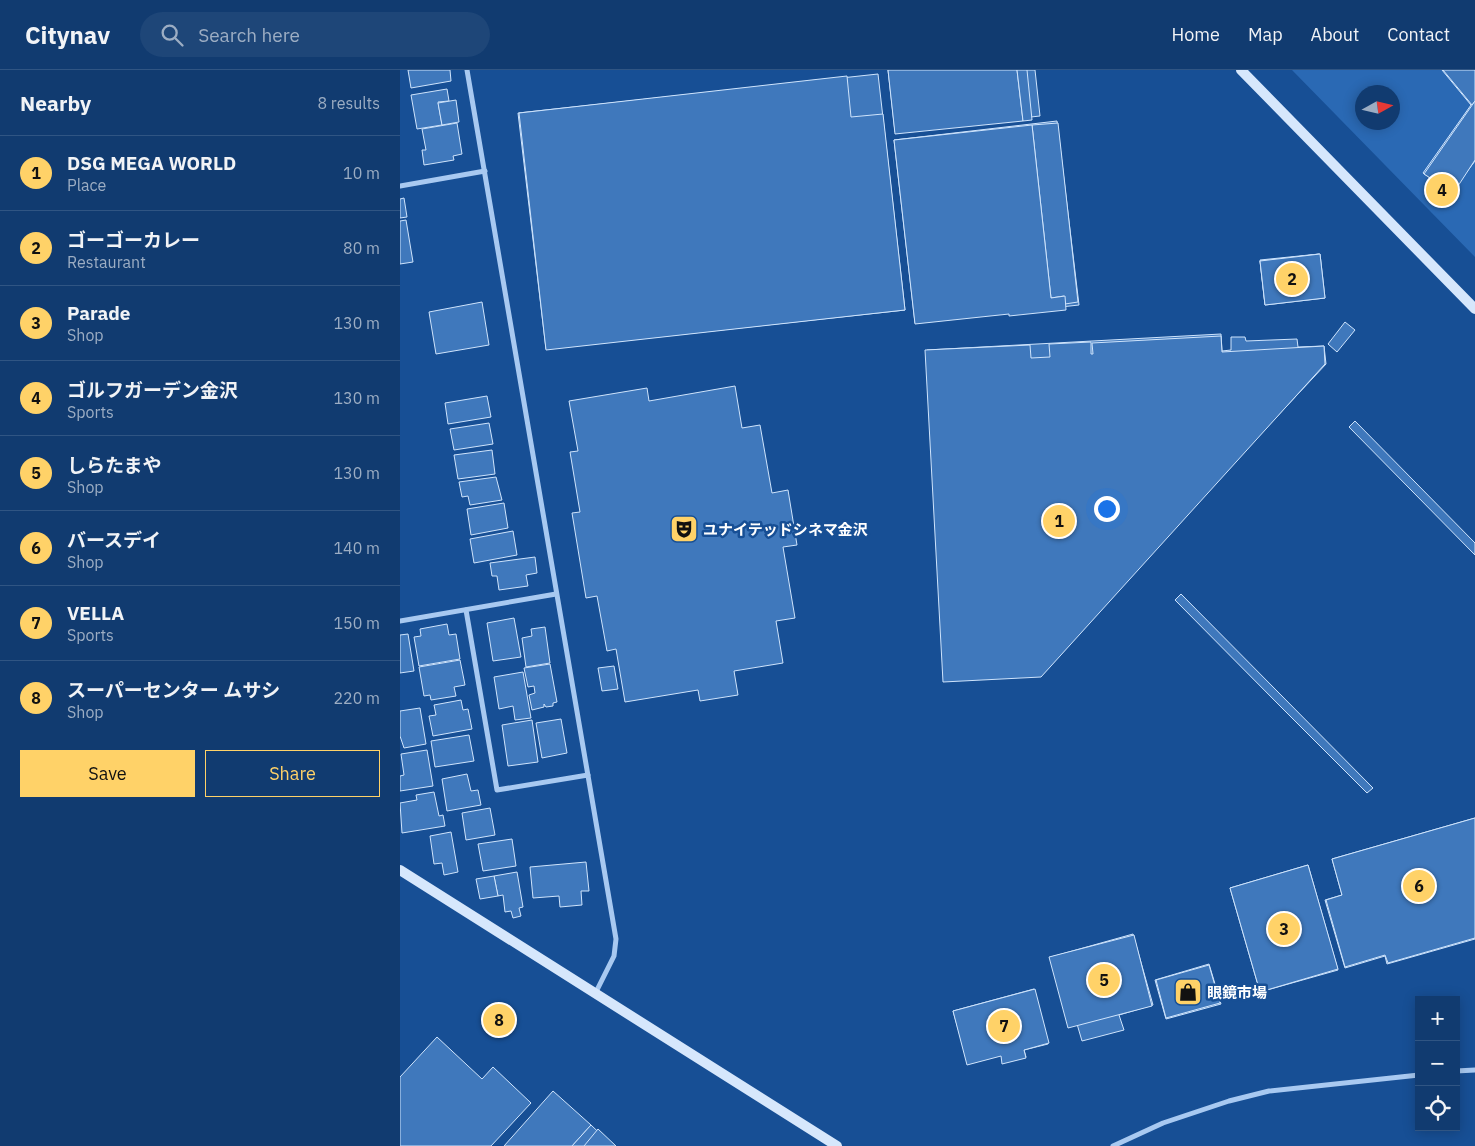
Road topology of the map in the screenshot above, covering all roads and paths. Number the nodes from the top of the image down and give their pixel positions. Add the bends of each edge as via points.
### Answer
1 (467, 70) edge
2 (1240, 70) edge
3 (485, 171) junction
4 (400, 186) edge
5 (1475, 309) edge
6 (556, 594) junction
7 (466, 610) junction
8 (400, 621) edge
9 (588, 775) junction
10 (400, 870) edge
11 (595, 994) junction
12 (1475, 1070) edge
13 (1460, 1071) edge
14 (1415, 1075) edge
15 (837, 1146) edge
16 (1114, 1146) edge

1 - 3 street
2 - 5 street
3 - 4 street
3 - 6 street
6 - 7 street
6 - 9 street
7 - 8 street
7 - 9 street via 497,790
9 - 11 street via 616,939 614,956
10 - 11 street
11 - 15 street
12 - 13 street
14 - 16 street via 1269,1091 1163,1123

